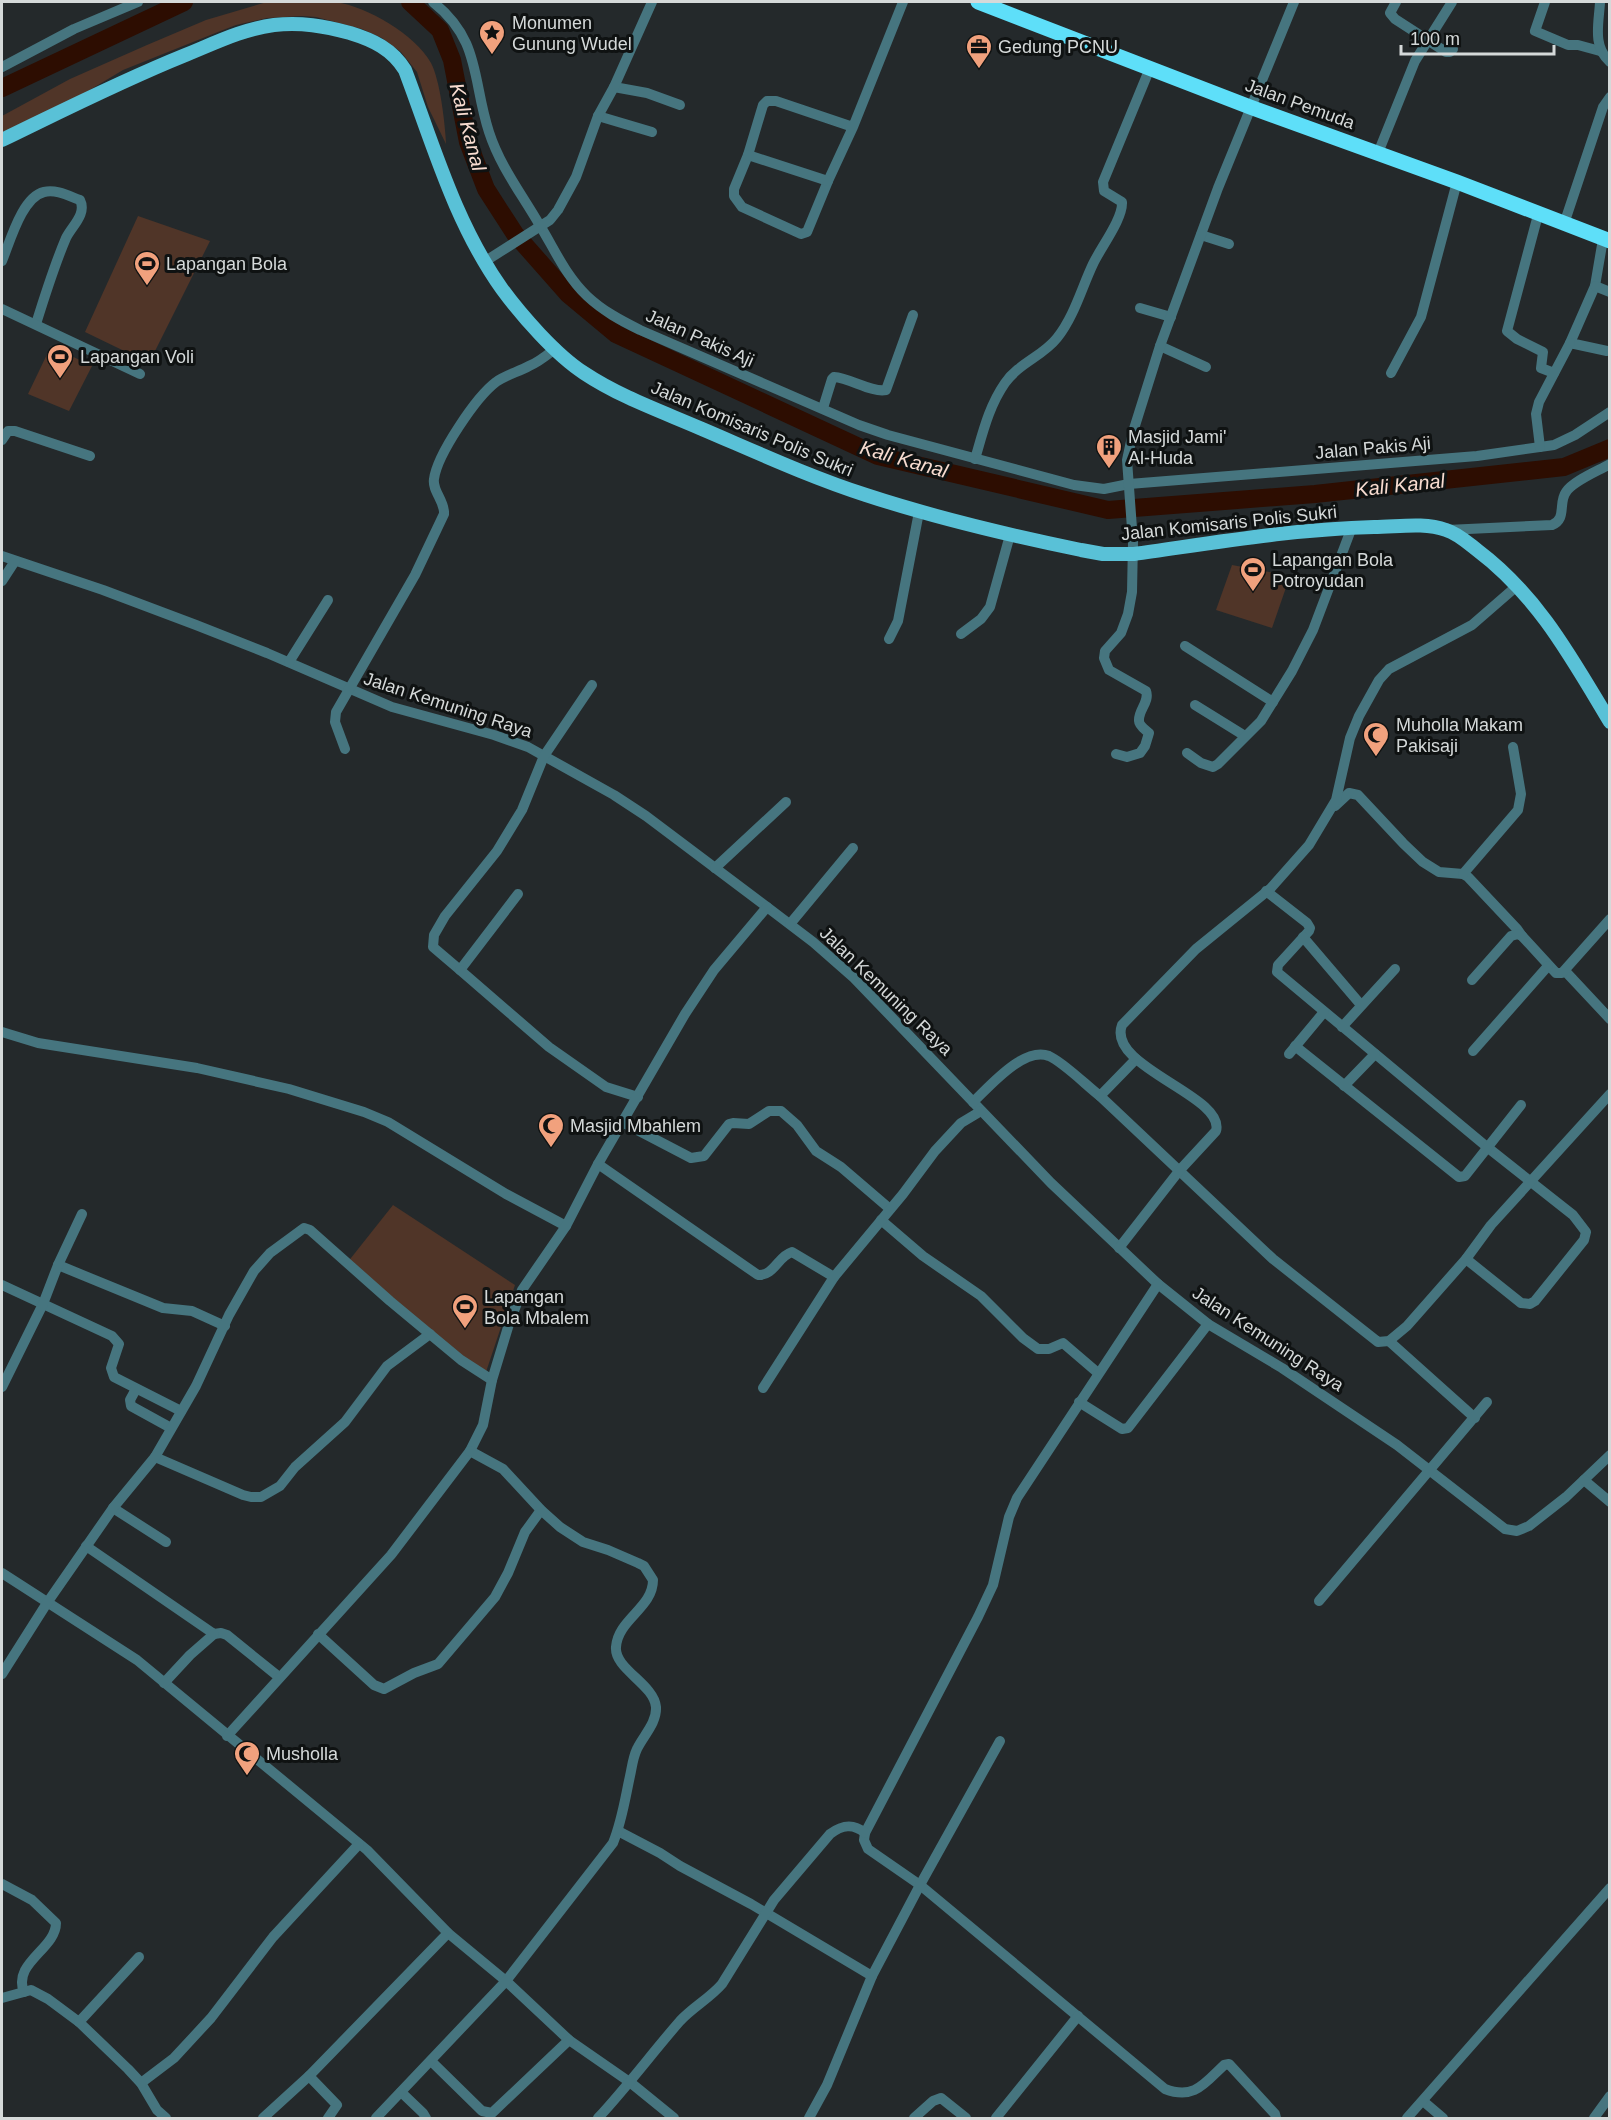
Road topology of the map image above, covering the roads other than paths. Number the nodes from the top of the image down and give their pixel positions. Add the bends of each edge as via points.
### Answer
1 (138, 2) edge
2 (434, 2) edge
3 (652, 2) edge
4 (903, 2) edge
5 (978, 2) edge
6 (1294, 2) edge
7 (1396, 2) edge
8 (1452, 2) edge
9 (1545, 2) edge
10 (1600, 2) edge
11 (1428, 40) junction
12 (1453, 50) dead end
13 (1600, 51) junction
14 (1610, 62) edge
15 (2, 67) edge
16 (1150, 68) junction
17 (614, 87) junction
18 (1610, 97) edge
19 (680, 105) dead end
20 (1250, 107) junction
21 (598, 116) junction
22 (1604, 124) edge
23 (853, 128) junction
24 (652, 132) dead end
25 (2, 140) edge
26 (1378, 153) junction
27 (748, 155) junction
28 (828, 181) junction
29 (1457, 182) junction
30 (1538, 215) junction
31 (1564, 224) junction
32 (541, 226) junction
33 (1201, 235) junction
34 (1606, 240) edge
35 (1229, 244) dead end
36 (488, 259) junction
37 (2, 261) edge
38 (1595, 286) junction
39 (1610, 292) edge
40 (1140, 308) dead end
41 (2, 309) edge
42 (913, 315) dead end
43 (1171, 317) junction
44 (36, 324) junction
45 (1570, 343) junction
46 (1160, 346) junction
47 (556, 348) junction
48 (1607, 351) dead end
49 (1206, 367) dead end
50 (1391, 373) dead end
51 (1554, 373) junction
52 (140, 374) dead end
53 (823, 408) junction
54 (1610, 412) edge
55 (2, 440) edge
56 (1540, 447) junction
57 (90, 456) dead end
58 (975, 459) junction
59 (1610, 464) edge
60 (1130, 487) junction
61 (920, 512) junction
62 (1352, 527) junction
63 (1447, 530) junction
64 (1010, 535) junction
65 (1134, 548) junction
66 (2, 556) edge
67 (15, 561) junction
68 (2, 580) edge
69 (1518, 585) junction
70 (328, 600) dead end
71 (961, 633) dead end
72 (888, 639) dead end
73 (1185, 646) dead end
74 (289, 662) junction
75 (592, 685) dead end
76 (350, 689) junction
77 (1273, 702) junction
78 (1195, 705) dead end
79 (1610, 722) edge
80 (1245, 736) junction
81 (1513, 747) dead end
82 (345, 750) dead end
83 (1187, 753) dead end
84 (1116, 754) dead end
85 (544, 756) junction
86 (786, 802) dead end
87 (1331, 811) junction
88 (853, 848) dead end
89 (716, 868) junction
90 (1463, 874) junction
91 (1266, 891) junction
92 (518, 894) dead end
93 (767, 907) junction
94 (1610, 918) edge
95 (790, 924) junction
96 (1522, 936) junction
97 (1303, 937) junction
98 (1548, 966) junction
99 (1395, 969) dead end
100 (460, 970) junction
101 (1566, 972) junction
102 (1472, 980) dead end
103 (1361, 1005) junction
104 (1324, 1012) junction
105 (1610, 1019) edge
106 (1342, 1027) junction
107 (2, 1032) edge
108 (1473, 1051) dead end
109 (1375, 1054) junction
110 (1136, 1059) junction
111 (1344, 1086) junction
112 (1610, 1094) edge
113 (1100, 1096) junction
114 (638, 1097) junction
115 (973, 1102) junction
116 (1521, 1105) dead end
117 (981, 1111) junction
118 (622, 1122) junction
119 (1487, 1147) junction
120 (598, 1164) junction
121 (1179, 1171) junction
122 (1529, 1181) junction
123 (891, 1209) junction
124 (82, 1214) dead end
125 (881, 1220) junction
126 (566, 1226) junction
127 (1119, 1248) junction
128 (1466, 1259) junction
129 (58, 1265) junction
130 (834, 1277) junction
131 (1158, 1284) junction
132 (2, 1285) edge
133 (43, 1304) junction
134 (1208, 1324) junction
135 (225, 1326) junction
136 (430, 1334) junction
137 (1389, 1341) junction
138 (1098, 1373) junction
139 (492, 1380) junction
140 (2, 1387) edge
141 (763, 1388) dead end
142 (136, 1389) junction
143 (1079, 1402) junction
144 (1487, 1402) dead end
145 (181, 1411) junction
146 (1475, 1418) junction
147 (171, 1428) junction
148 (470, 1451) junction
149 (1610, 1455) edge
150 (155, 1457) junction
151 (1431, 1470) junction
152 (1584, 1480) junction
153 (1610, 1502) edge
154 (113, 1508) junction
155 (541, 1510) junction
156 (166, 1542) dead end
157 (86, 1546) junction
158 (2, 1573) edge
159 (1319, 1601) dead end
160 (47, 1603) junction
161 (214, 1634) junction
162 (318, 1634) junction
163 (2, 1674) edge
164 (279, 1677) junction
165 (164, 1683) junction
166 (227, 1736) junction
167 (1000, 1741) dead end
168 (618, 1831) junction
169 (865, 1833) junction
170 (359, 1844) junction
171 (2, 1884) edge
172 (920, 1885) junction
173 (1610, 1888) edge
174 (765, 1913) junction
175 (448, 1934) junction
176 (139, 1957) dead end
177 (872, 1976) junction
178 (506, 1982) junction
179 (24, 1992) junction
180 (2, 1998) edge
181 (1078, 2016) junction
182 (79, 2022) junction
183 (569, 2040) junction
184 (431, 2061) junction
185 (309, 2076) junction
186 (141, 2083) junction
187 (631, 2083) junction
188 (401, 2092) junction
189 (1610, 2096) edge
190 (1423, 2101) junction
191 (166, 2118) edge
192 (263, 2118) edge
193 (328, 2118) edge
194 (376, 2118) edge
195 (426, 2118) edge
196 (598, 2118) edge
197 (674, 2118) edge
198 (809, 2118) edge
199 (914, 2118) edge
200 (966, 2118) edge
201 (996, 2118) edge
202 (1276, 2118) edge
203 (1407, 2118) edge
204 (1443, 2118) edge
205 (1594, 2118) edge

1 - 15 street via 74,29
2 - 32 street, Jalan Pakis Aji via 455,22 468,45 499,161
3 - 17 street
4 - 23 street
5 - 16 highway, Jalan Pemuda
6 - 20 street
7 - 11 street via 1390,15
8 - 11 street
9 - 13 street via 1535,31 1568,45
10 - 13 street
11 - 12 street via 1446,52
11 - 26 street via 1415,61
13 - 14 street
16 - 20 highway, Jalan Pemuda
16 - 58 street via 1103,182 1104,191 1122,202 1118,218 1058,336 1014,372 995,400
17 - 19 street
17 - 21 street
18 - 22 street via 1604,107
20 - 26 highway, Jalan Pemuda
20 - 33 street
21 - 24 street
21 - 32 street via 566,198
22 - 31 street
23 - 27 street via 776,100 767,101
23 - 28 street
25 - 36 main road, Jalan Komisaris Polis Sukri via 123,80 236,34 283,24 328,27 374,42 398,59 456,208
26 - 29 highway, Jalan Pemuda
27 - 28 street
27 - 28 street via 734,189 736,201 801,234 807,232
29 - 30 highway, Jalan Pemuda
29 - 50 street via 1421,317
30 - 31 highway, Jalan Pemuda
30 - 51 street via 1507,331 1543,352 1541,368
31 - 34 highway, Jalan Pemuda
32 - 36 street
32 - 53 street, Jalan Pakis Aji via 570,276 611,316
33 - 35 street
33 - 43 street
34 - 38 street
36 - 47 main road, Jalan Komisaris Polis Sukri via 519,309
37 - 44 street via 27,203 35,195 62,193 80,200 81,214 67,237
38 - 39 street
38 - 45 street
40 - 43 street
41 - 44 street
42 - 53 street via 886,390 834,377
43 - 46 street
44 - 52 street
45 - 48 street
45 - 51 street
46 - 49 street
46 - 60 street via 1127,460
47 - 61 main road, Jalan Komisaris Polis Sukri via 583,372 646,404 820,479
47 - 76 street via 489,388 448,445 434,479 444,514 415,575
51 - 56 street via 1536,414
53 - 58 street, Jalan Pakis Aji via 888,435
54 - 56 street, Jalan Pakis Aji via 1569,438
55 - 57 street via 9,431 15,431
56 - 60 street, Jalan Pakis Aji
58 - 60 street, Jalan Pakis Aji via 1090,488
59 - 63 street via 1566,491 1557,523
60 - 65 street
61 - 64 main road, Jalan Komisaris Polis Sukri
61 - 72 street via 898,621
62 - 63 main road, Jalan Komisaris Polis Sukri
62 - 65 main road, Jalan Komisaris Polis Sukri
62 - 77 street via 1313,630
63 - 69 main road, Jalan Komisaris Polis Sukri via 1492,561
64 - 65 main road, Jalan Komisaris Polis Sukri via 1103,554
64 - 71 street via 990,607
65 - 84 street via 1128,614 1104,658 1109,670 1146,691 1148,698 1138,720 1149,737 1140,753 1127,757
66 - 67 street, Jalan Kemuning Raya
67 - 68 street
67 - 74 street, Jalan Kemuning Raya
69 - 79 main road, Jalan Komisaris Polis Sukri via 1563,645
69 - 87 street via 1472,625 1383,675 1350,738
70 - 74 street
73 - 77 street
74 - 76 street, Jalan Kemuning Raya
75 - 85 street
76 - 82 street via 335,718
76 - 85 street, Jalan Kemuning Raya via 402,710 494,735
77 - 80 street
78 - 80 street
80 - 83 street via 1213,767
81 - 90 street via 1521,794 1518,810
85 - 89 street, Jalan Kemuning Raya via 614,795
85 - 100 street via 522,810 497,851 434,935 433,947
86 - 89 street
87 - 90 street via 1349,793 1358,795 1423,862 1439,872
87 - 91 street via 1303,853
88 - 95 street
89 - 93 street, Jalan Kemuning Raya
90 - 96 street
91 - 97 street via 1307,923 1310,929
91 - 110 street via 1196,949 1122,1025 1121,1042
92 - 100 street
93 - 95 street, Jalan Kemuning Raya
93 - 114 street via 714,970
94 - 101 street
95 - 115 street, Jalan Kemuning Raya via 854,978
96 - 98 street
96 - 102 street via 1511,936
97 - 103 street
97 - 104 street via 1278,965 1277,972
98 - 101 street via 1558,974
98 - 108 street
99 - 103 street
100 - 114 street via 549,1047 606,1087
101 - 105 street
103 - 106 street
104 - 106 street
104 - 111 street via 1292,1050
106 - 109 street
107 - 126 street via 38,1043 231,1076 370,1114
109 - 111 street
109 - 119 street
110 - 113 street
110 - 121 street via 1215,1116 1216,1131
111 - 119 street via 1459,1177 1465,1176
112 - 122 street
113 - 115 street via 1050,1056 1037,1054 1018,1061
113 - 121 street
114 - 118 street
115 - 117 street, Jalan Kemuning Raya
116 - 119 street
117 - 123 street via 961,1123 941,1144
117 - 127 street, Jalan Kemuning Raya
118 - 120 street
118 - 123 street via 691,1158 704,1156 729,1124 749,1124 769,1111 781,1111 816,1151
119 - 122 street
120 - 126 street
120 - 130 street via 758,1275 768,1274 792,1252
121 - 127 street
121 - 137 street via 1273,1259 1378,1342
122 - 128 street
122 - 128 street via 1573,1215 1586,1232 1584,1240 1535,1301 1521,1303
123 - 125 street
124 - 129 street
125 - 130 street
125 - 138 street via 923,1256 981,1296 1038,1349 1063,1343
126 - 139 street via 529,1279 515,1307
127 - 131 street, Jalan Kemuning Raya
128 - 137 street
129 - 133 street
129 - 135 street via 163,1308 192,1311
130 - 141 street
131 - 134 street, Jalan Kemuning Raya
131 - 138 street
132 - 133 street
133 - 140 street
133 - 142 street via 117,1340 111,1372
134 - 143 street via 1126,1429
134 - 151 street, Jalan Kemuning Raya via 1282,1368
135 - 136 street via 261,1261 307,1228
135 - 145 street
136 - 139 street
136 - 150 street via 387,1366 345,1422 270,1493 243,1495
137 - 146 street
138 - 143 street
139 - 148 street via 483,1425
142 - 145 street
142 - 147 street via 131,1406
143 - 169 street via 1017,1498 993,1585
144 - 146 street
145 - 147 street
146 - 151 street
147 - 150 street
148 - 155 street via 503,1469
148 - 162 street via 391,1555
149 - 152 street, Jalan Kemuning Raya
150 - 154 street
151 - 152 street, Jalan Kemuning Raya via 1511,1531 1529,1526
151 - 159 street
152 - 153 street
154 - 156 street
154 - 157 street
155 - 162 street via 525,1532 495,1597 438,1664 384,1689 374,1685
155 - 168 street via 583,1542 644,1566 653,1580 651,1594 623,1627 616,1647 617,1656 652,1696 656,1707 651,1725 635,1751
157 - 160 street
157 - 161 street
158 - 160 street
160 - 163 street
160 - 165 street via 137,1660
161 - 164 street via 227,1635
161 - 165 street
162 - 164 street
164 - 166 street
165 - 166 street
166 - 170 street
167 - 172 street
168 - 174 street
168 - 178 street via 613,1843
169 - 172 street via 868,1849
169 - 174 street via 849,1826 830,1834
170 - 175 street
170 - 186 street via 273,1937 212,2018 174,2058
171 - 179 street via 32,1900 56,1923 54,1934 22,1978
172 - 177 street
172 - 181 street
173 - 190 street
174 - 177 street
174 - 187 street via 723,1984 694,2007
175 - 178 street
175 - 185 street
176 - 182 street
177 - 198 street via 827,2085
178 - 183 street
178 - 184 street
179 - 180 street
179 - 182 street via 40,1994
181 - 201 street
181 - 202 street via 1165,2089 1174,2092 1194,2091 1229,2064
182 - 186 street
183 - 184 street via 492,2113 482,2111
183 - 187 street
184 - 188 street
185 - 192 street
185 - 193 street via 337,2105
186 - 191 street
187 - 196 street
187 - 197 street
188 - 194 street
188 - 195 street
189 - 205 street
190 - 203 street
190 - 204 street
199 - 200 street via 941,2098

